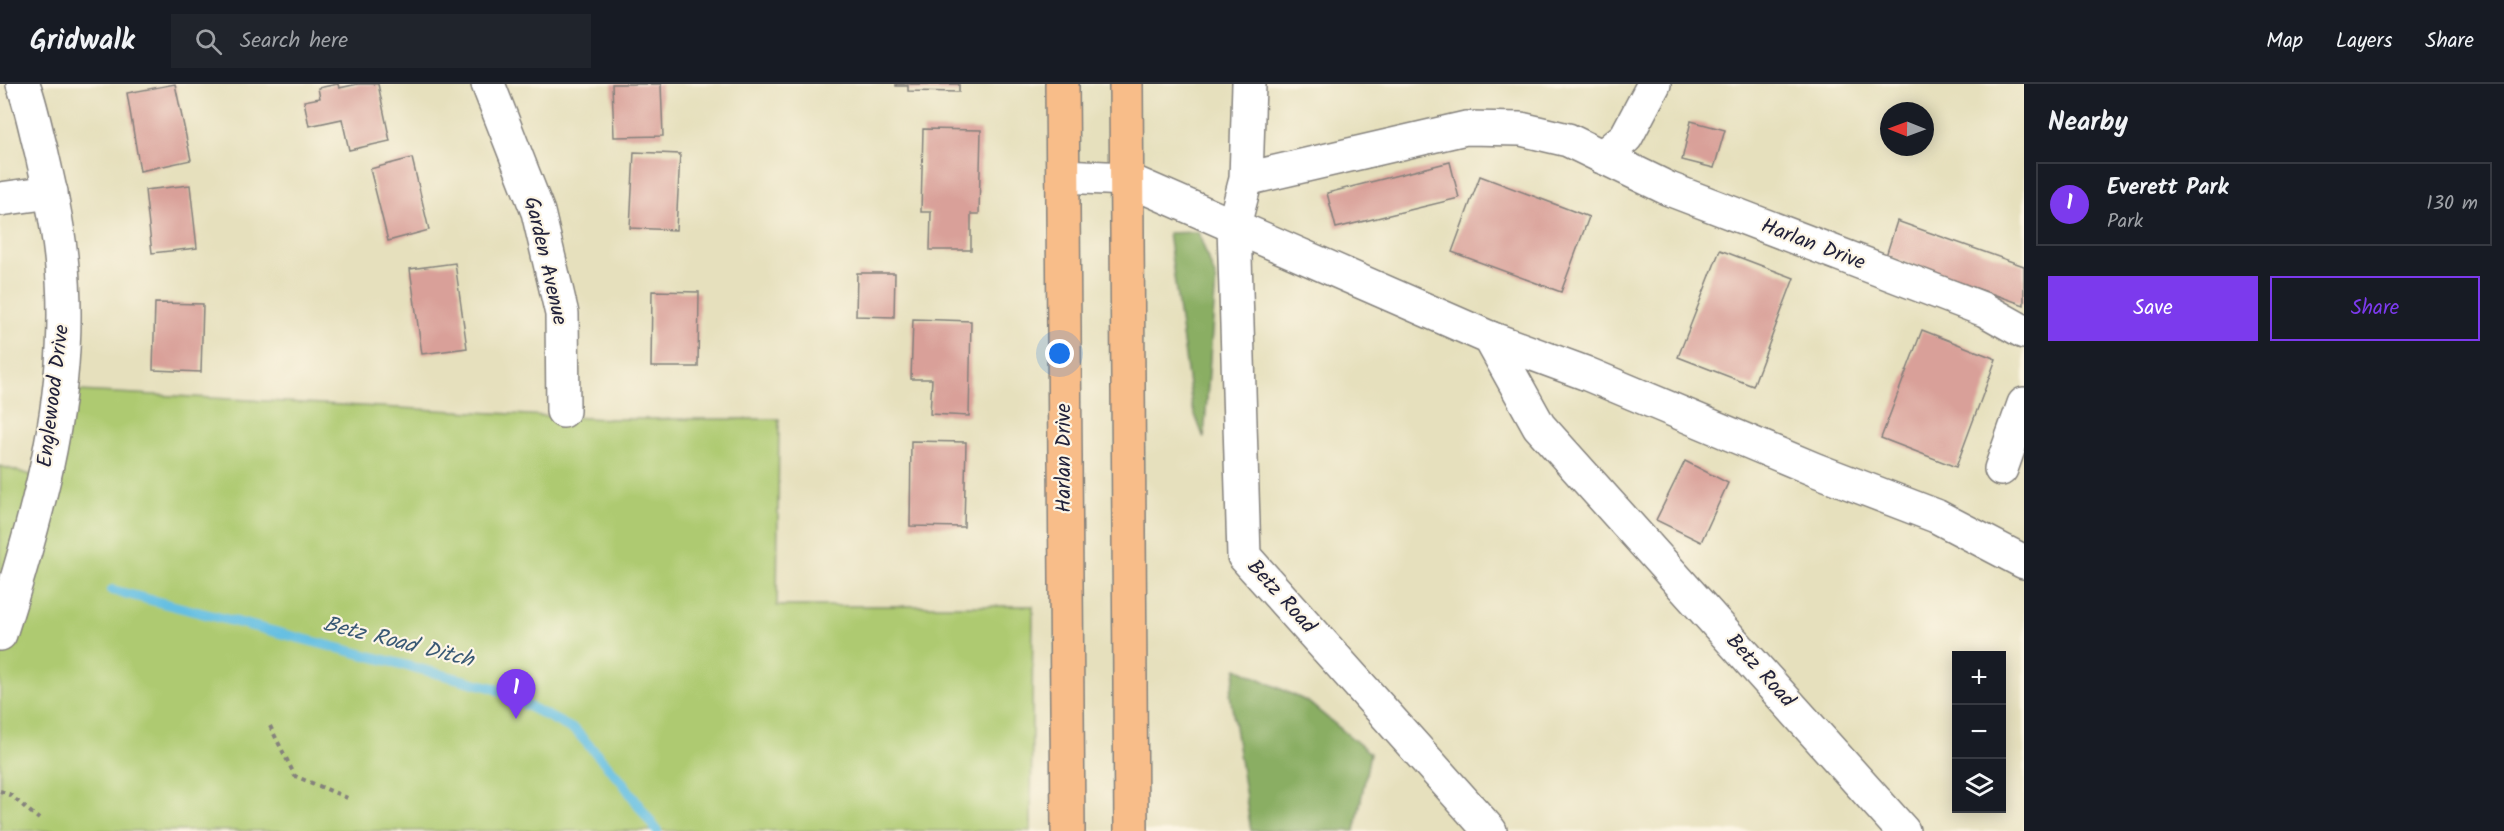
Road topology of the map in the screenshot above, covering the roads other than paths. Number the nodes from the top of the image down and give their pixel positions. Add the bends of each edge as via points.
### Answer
1 (23, 84) edge
2 (488, 84) edge
3 (1062, 84) edge
4 (1126, 84) edge
5 (1249, 84) edge
6 (1654, 84) edge
7 (1602, 157) junction
8 (1063, 176) junction
9 (1126, 179) junction
10 (1246, 179) junction
11 (51, 192) junction
12 (0, 199) edge
13 (1234, 225) junction
14 (2024, 332) edge
15 (1490, 339) junction
16 (2024, 404) edge
17 (563, 411) dead end
18 (2001, 469) dead end
19 (2024, 562) edge
20 (0, 634) edge
21 (1068, 831) edge
22 (1131, 831) edge
23 (1490, 831) edge
24 (1903, 831) edge

1 - 11 street, Englewood Drive
2 - 17 street, Garden Avenue via 538,212 562,314
3 - 8 main road, Harlan Drive
4 - 9 main road
5 - 10 street
6 - 7 street via 1626,137
7 - 10 street, Harlan Drive via 1568,140 1521,129 1466,129
7 - 14 street, Harlan Drive via 1669,189 1985,310
8 - 9 street
8 - 21 main road, Harlan Drive
9 - 13 street
9 - 22 main road
10 - 13 street
11 - 12 street
11 - 20 street, Englewood Drive via 62,268 60,390 45,479
13 - 15 street
13 - 23 street, Betz Road via 1244,556
15 - 19 street via 1584,373 1936,516
15 - 24 street, Betz Road via 1539,426
16 - 18 street

